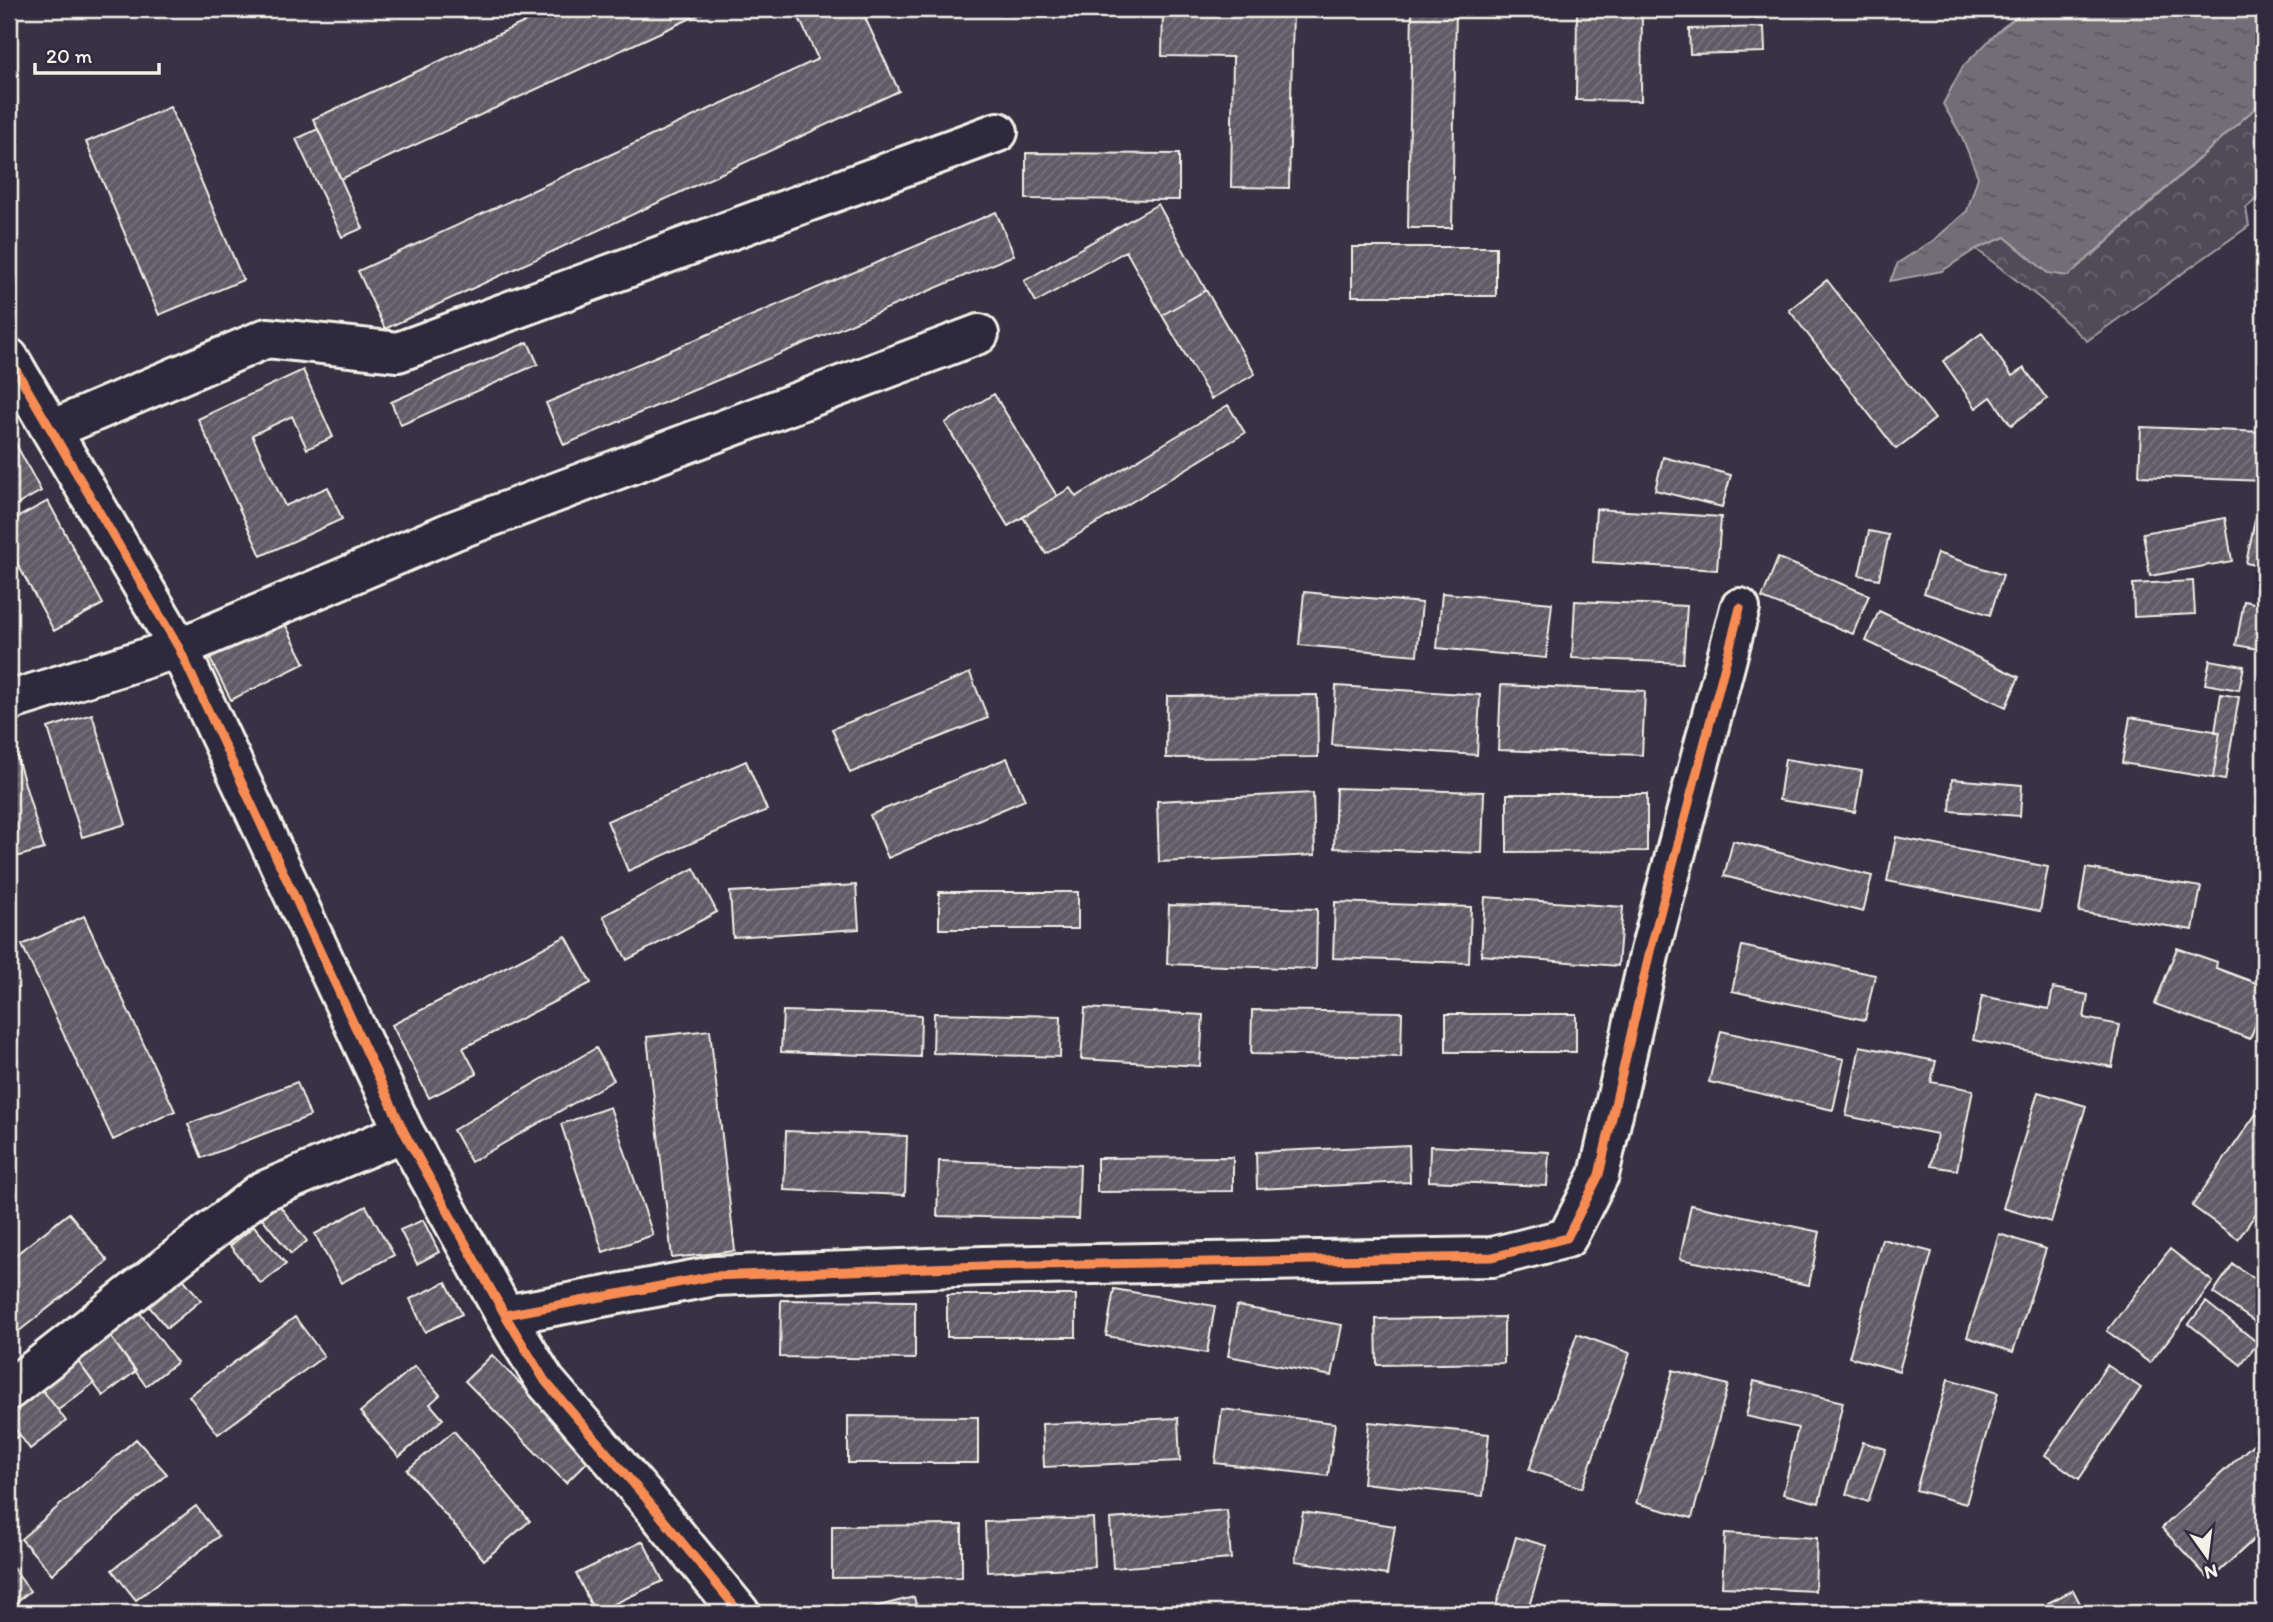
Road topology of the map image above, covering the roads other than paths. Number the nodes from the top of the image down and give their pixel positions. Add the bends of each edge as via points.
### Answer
1 (998, 132) dead end
2 (979, 334) dead end
3 (9, 358) edge
4 (51, 430) junction
5 (1740, 608) dead end
6 (179, 648) junction
7 (9, 701) edge
8 (404, 1132) junction
9 (505, 1315) junction
10 (9, 1390) edge
11 (740, 1613) edge

1 - 4 street via 398,352 267,338
2 - 6 street via 453,531
3 - 4 street
4 - 6 street
5 - 9 street via 1650,951 1599,1175 1567,1238 1492,1257 997,1265 713,1276
6 - 7 street
6 - 8 street
8 - 9 street
8 - 10 street via 261,1192
9 - 11 street via 545,1381

